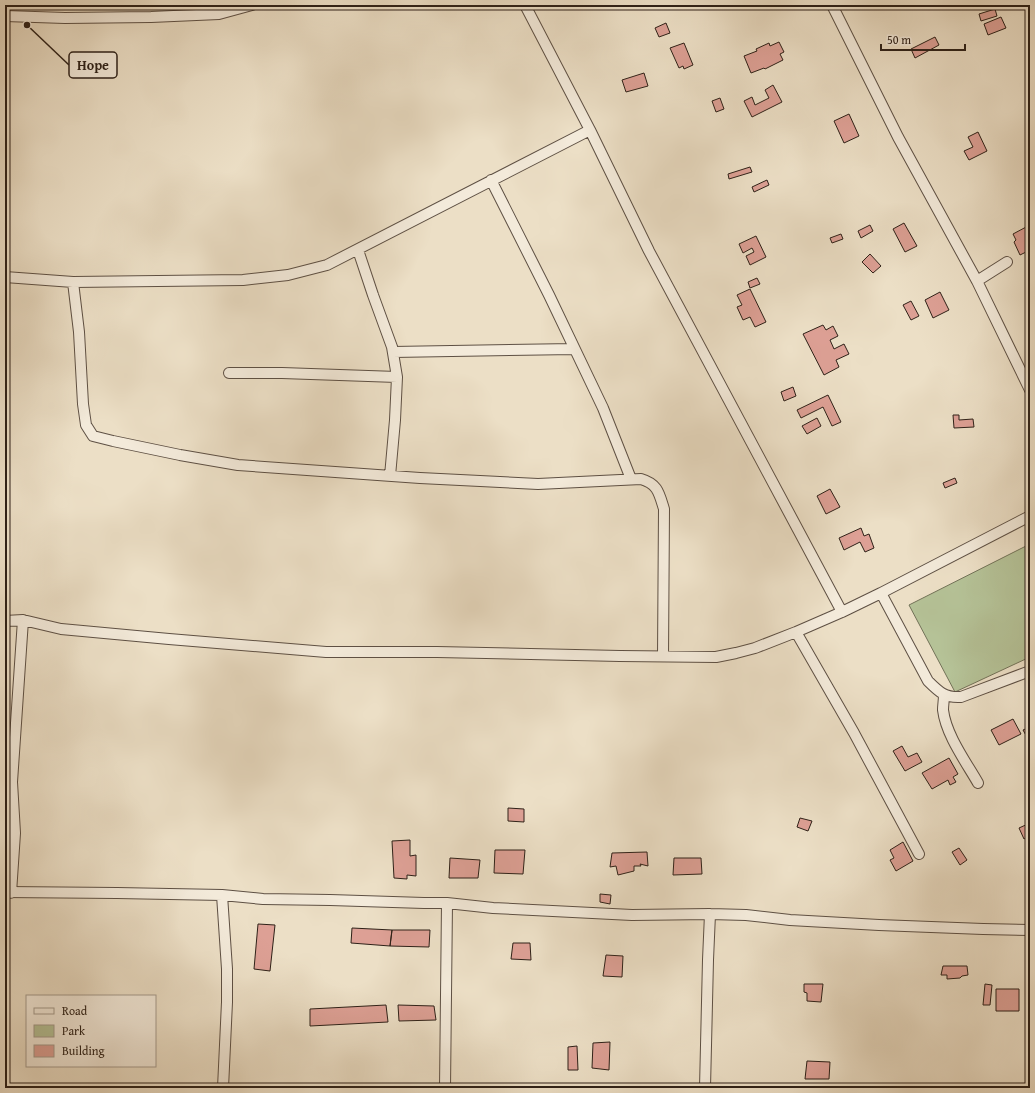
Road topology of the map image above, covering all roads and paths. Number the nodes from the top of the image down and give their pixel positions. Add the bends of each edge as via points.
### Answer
1 (252, 5) edge
2 (525, 5) edge
3 (832, 5) edge
4 (5, 16) edge
5 (590, 130) junction
6 (491, 180) junction
7 (358, 250) junction
8 (1007, 262) dead end
9 (5, 277) edge
10 (977, 281) junction
11 (73, 282) junction
12 (574, 349) junction
13 (393, 352) junction
14 (229, 373) dead end
15 (397, 377) junction
16 (1030, 390) edge
17 (390, 476) junction
18 (632, 479) junction
19 (1030, 516) edge
20 (881, 593) junction
21 (842, 612) junction
22 (23, 620) junction
23 (5, 621) edge
24 (796, 632) junction
25 (663, 656) junction
26 (1030, 671) edge
27 (944, 695) junction
28 (978, 783) dead end
29 (918, 854) dead end
30 (8, 892) edge
31 (222, 895) junction
32 (447, 903) junction
33 (710, 914) junction
34 (1030, 930) edge
35 (223, 1088) edge
36 (445, 1088) edge
37 (705, 1088) edge

1 - 4 street via 219,14 65,18
2 - 5 street
3 - 10 street via 898,137
5 - 6 street
5 - 21 street via 649,251
6 - 7 street
6 - 12 street
7 - 11 street via 326,265 288,275 243,280
7 - 13 street
8 - 10 street
9 - 11 street
10 - 16 street
11 - 17 street via 83,404 86,425 93,436 238,465
12 - 13 street
12 - 18 street via 603,408
13 - 15 street
14 - 15 street
15 - 17 street
17 - 18 street via 538,484
18 - 25 street via 650,482 659,493 664,509
19 - 20 street
20 - 21 street
20 - 27 street via 928,681
21 - 24 street
22 - 23 street
22 - 25 street via 61,629 326,652
22 - 30 street via 12,782 15,833
24 - 25 street via 755,648 716,657
24 - 29 street via 854,733
26 - 27 street via 961,697
27 - 28 street via 943,710 946,723
30 - 31 street
31 - 32 street via 263,899
31 - 35 street via 227,969
32 - 33 street via 493,908 632,915
32 - 36 street
33 - 34 street via 879,925
33 - 37 street

